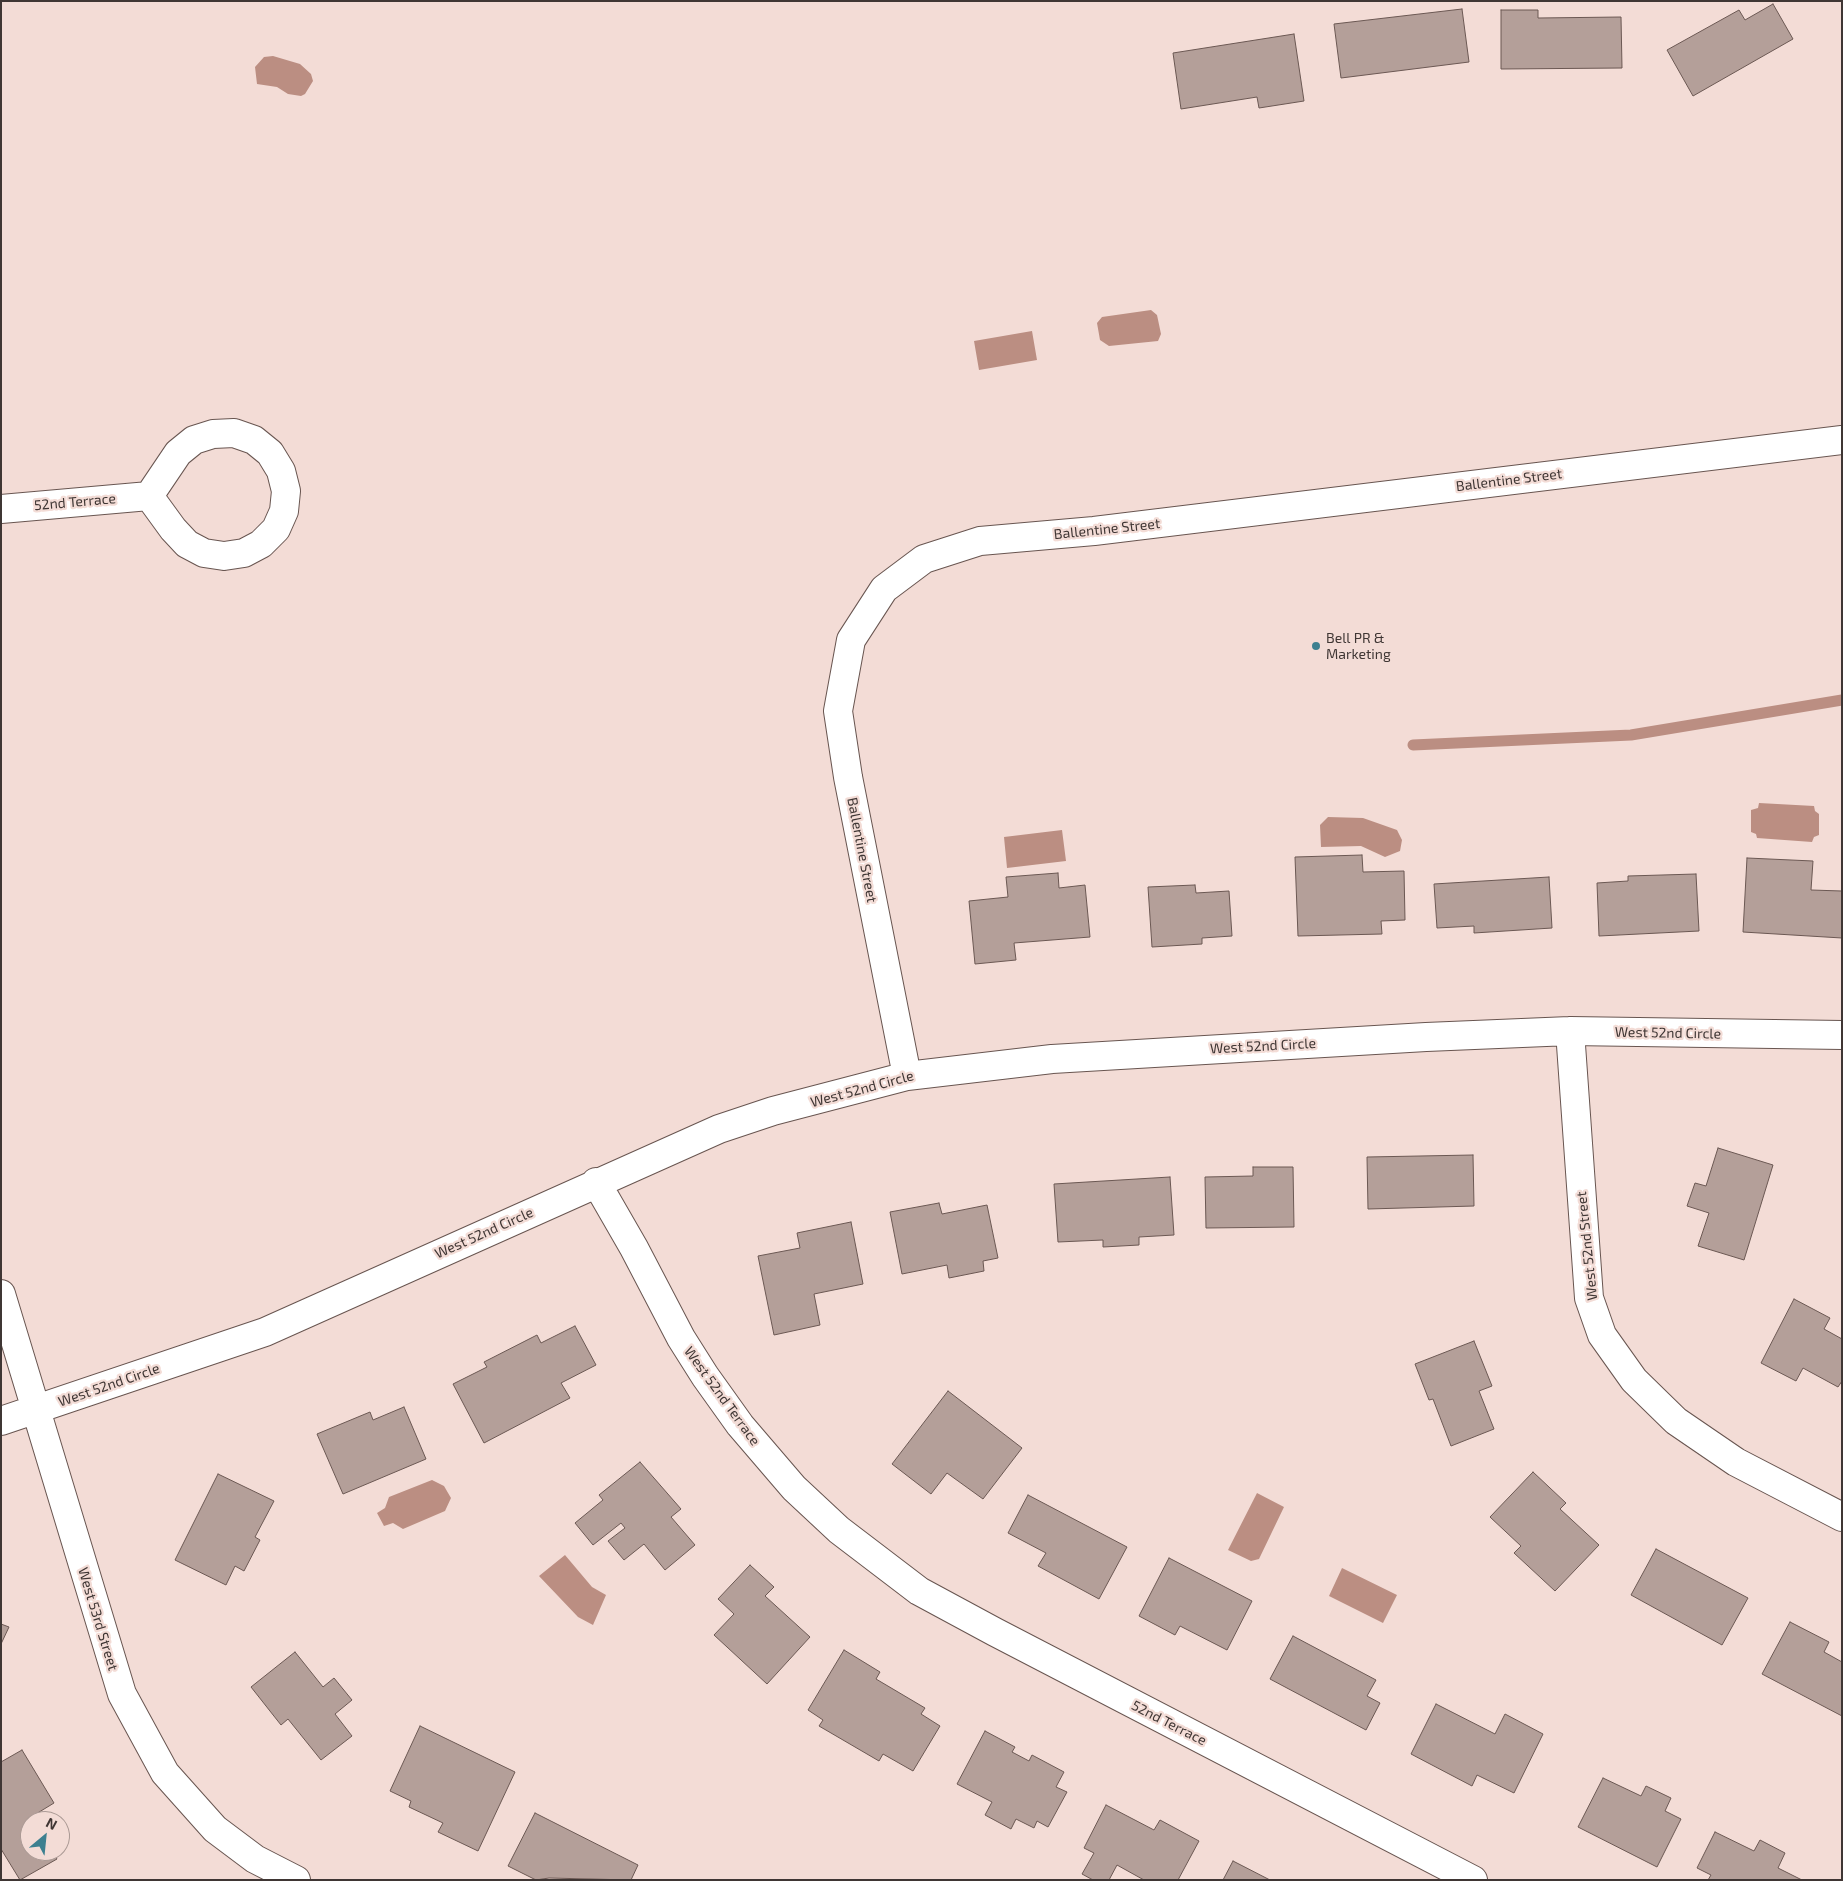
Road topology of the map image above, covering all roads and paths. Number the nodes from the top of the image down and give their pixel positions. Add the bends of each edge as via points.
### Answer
1 (1842, 440) edge
2 (149, 496) junction
3 (1, 509) edge
4 (1570, 1031) junction
5 (1842, 1034) edge
6 (907, 1076) junction
7 (596, 1182) junction
8 (1, 1294) edge
9 (35, 1410) junction
10 (1, 1421) edge
11 (1842, 1517) edge
12 (871, 1555) joint
13 (296, 1880) edge
14 (1474, 1880) edge

1 - 6 street, Ballentine Street via 1104,530 980,541 924,559 884,589 851,640 838,711
2 - 2 street via 186,544 204,553 224,556 244,553 271,534 284,511 286,491 281,471 270,453 254,440 234,433 213,434 194,440 178,453
2 - 3 street, 52nd Terrace
4 - 5 street, West 52nd Circle
4 - 6 street, West 52nd Circle via 1052,1059
4 - 11 street, West 52nd Street via 1589,1298 1602,1335 1634,1380 1684,1427 1736,1462
6 - 7 street, West 52nd Circle via 719,1128
7 - 9 street, West 52nd Circle via 265,1332
7 - 12 street, West 52nd Terrace via 681,1338 740,1425 794,1488
8 - 9 street, West 53rd Street
9 - 10 street, West 52nd Circle
9 - 13 street, West 53rd Street via 116,1677 160,1765 215,1829 255,1859
12 - 14 street, 52nd Terrace via 919,1591 995,1632

